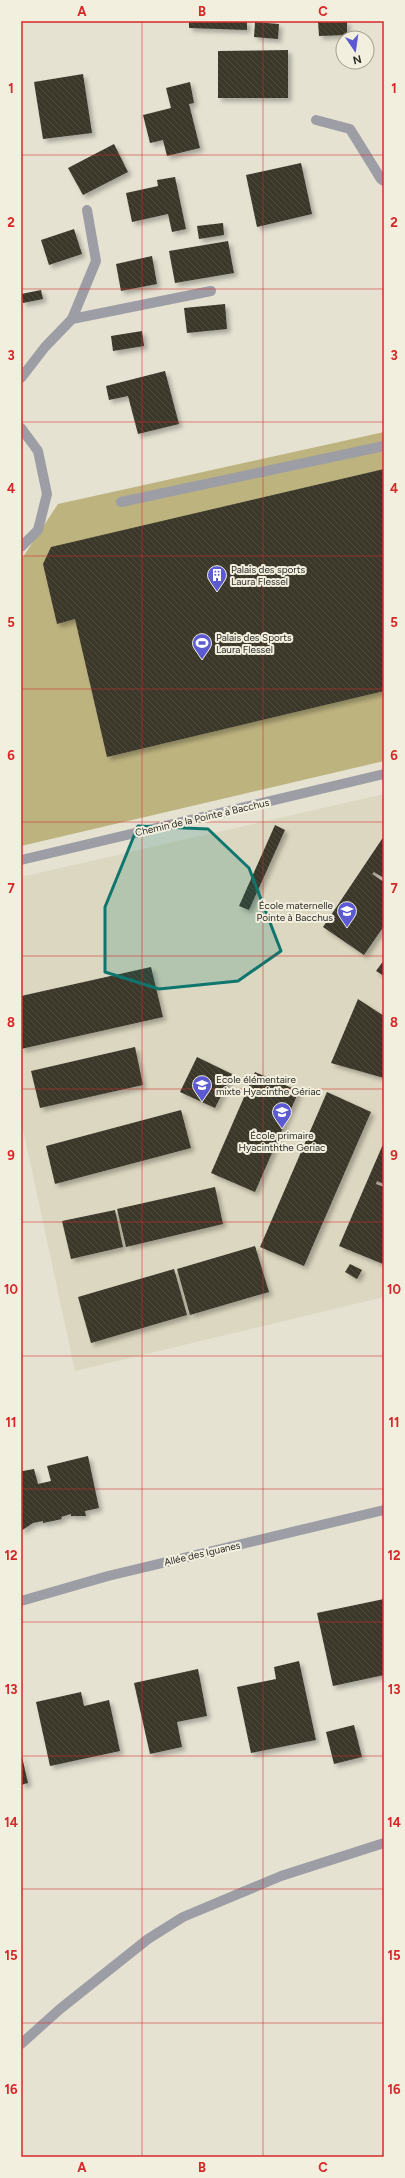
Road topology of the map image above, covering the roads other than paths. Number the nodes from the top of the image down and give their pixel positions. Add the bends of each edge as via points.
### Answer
1 (316, 120) dead end
2 (384, 181) edge
3 (87, 210) dead end
4 (211, 291) dead end
5 (72, 319) junction
6 (21, 378) edge
7 (21, 428) edge
8 (384, 446) edge
9 (121, 502) dead end
10 (21, 547) edge
11 (384, 774) edge
12 (21, 860) edge
13 (384, 1510) edge
14 (21, 1602) edge
15 (384, 1843) edge
16 (21, 2044) edge

1 - 2 street via 350,128
3 - 5 street via 96,261
4 - 5 street
5 - 6 street via 44,347
7 - 10 street via 38,451 47,494 38,530
8 - 9 street
11 - 12 street, Chemin de la Pointe à Bacchus
13 - 14 street, Allée des Iguanes via 108,1576
15 - 16 street via 281,1876 183,1917 148,1939 60,2009

